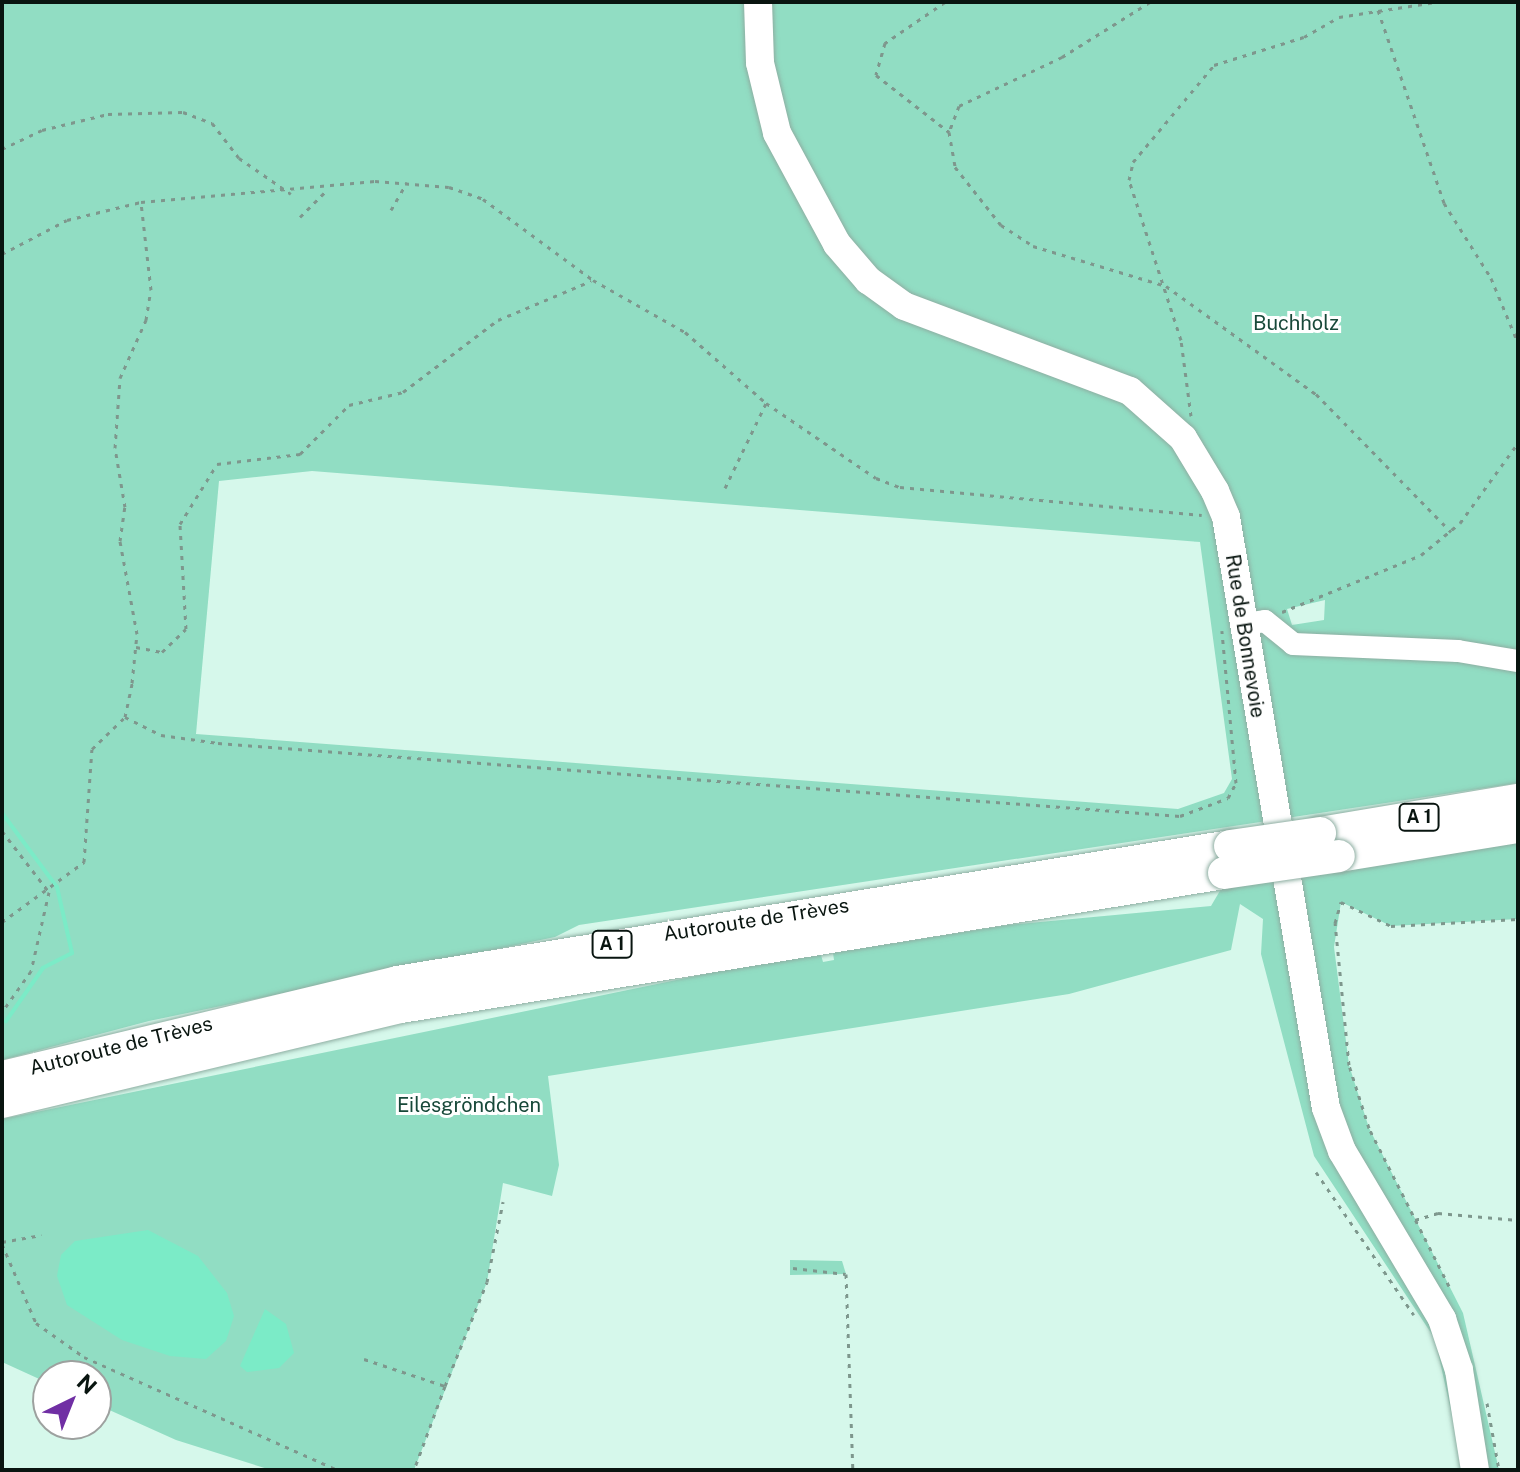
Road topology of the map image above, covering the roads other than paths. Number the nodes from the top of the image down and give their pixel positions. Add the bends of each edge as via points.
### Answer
1 (758, 2) edge
2 (1243, 621) junction
3 (1518, 661) edge
4 (1518, 800) edge
5 (1518, 827) edge
6 (1329, 845) junction
7 (1227, 860) junction
8 (2, 1077) edge
9 (2, 1102) edge
10 (1475, 1470) edge

1 - 2 main road, Rue de Bonnevoie via 761,74 777,133 837,244 868,280 904,306 1130,391 1183,438 1226,517
2 - 3 lane via 1293,644 1458,651
2 - 10 main road, Rue de Bonnevoie via 1326,1108 1342,1151 1442,1319 1459,1370
4 - 6 highway, Autoroute de Trèves / A 1
5 - 6 highway, Autoroute de Trèves / A 1
6 - 7 highway, Autoroute de Trèves / A 1, bridge
7 - 8 highway, Autoroute de Trèves / A 1 via 397,982
7 - 9 highway, Autoroute de Trèves / A 1 via 401,1007

